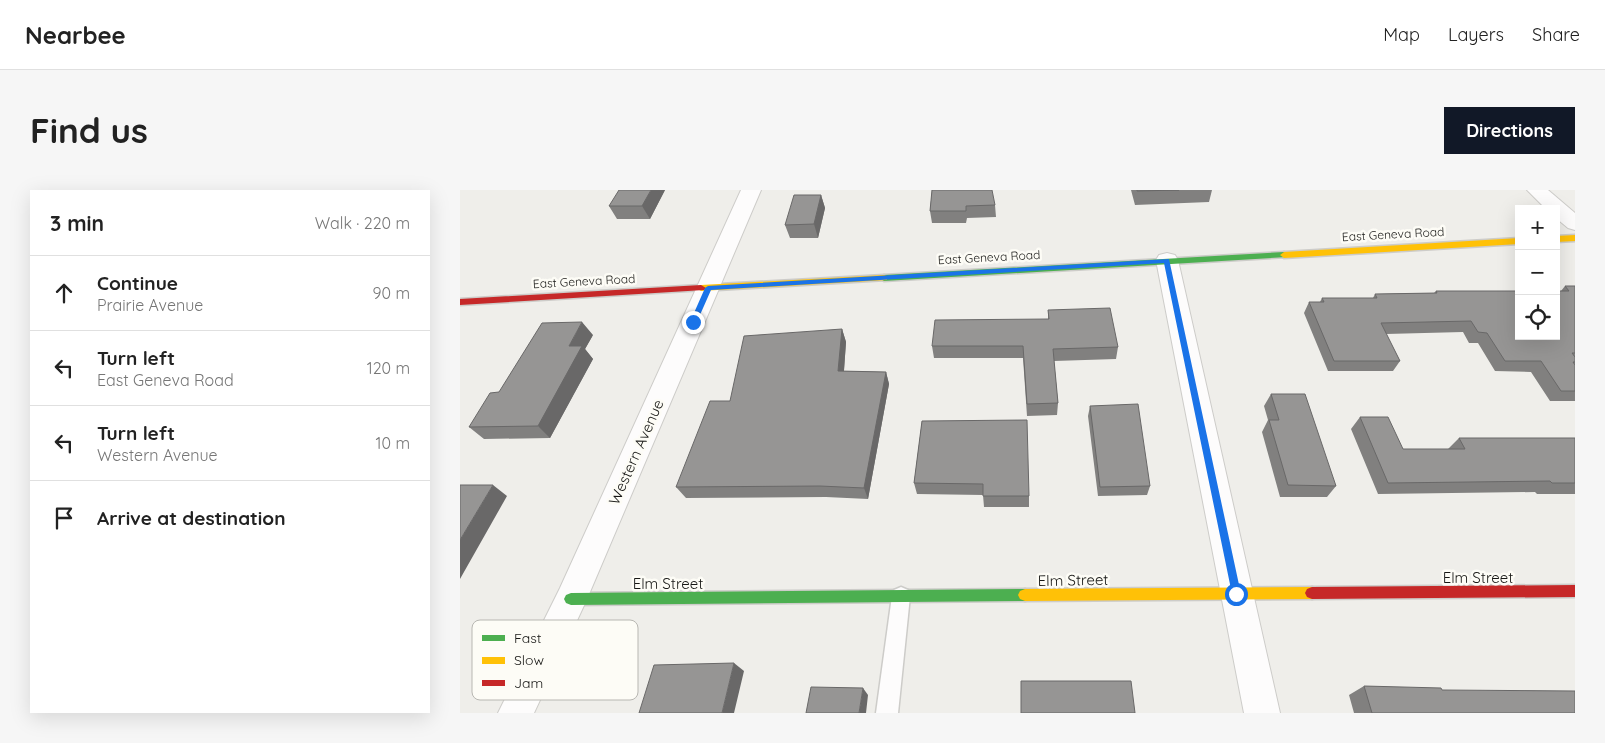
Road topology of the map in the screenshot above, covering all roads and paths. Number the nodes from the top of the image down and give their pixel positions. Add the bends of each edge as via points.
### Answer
1 (751, 190) edge
2 (1537, 190) edge
3 (1575, 224) edge
4 (1575, 238) edge
5 (1560, 240) edge
6 (1515, 242) edge
7 (1166, 260) junction
8 (708, 288) junction
9 (460, 302) edge
10 (1575, 591) edge
11 (1236, 594) junction
12 (901, 596) junction
13 (571, 599) junction
14 (561, 620) edge
15 (522, 700) edge
16 (516, 713) edge
17 (888, 713) edge
18 (1262, 713) edge

1 - 8 street, Western Avenue
2 - 3 street
4 - 5 main road
6 - 7 main road, East Geneva Road
7 - 8 main road, East Geneva Road
7 - 11 street
8 - 9 main road, East Geneva Road
8 - 13 street, Western Avenue
10 - 11 main road, Elm Street
11 - 12 main road, Elm Street
11 - 18 street
12 - 13 main road, Elm Street
12 - 17 lane
13 - 14 street, Western Avenue
15 - 16 street, Western Avenue

